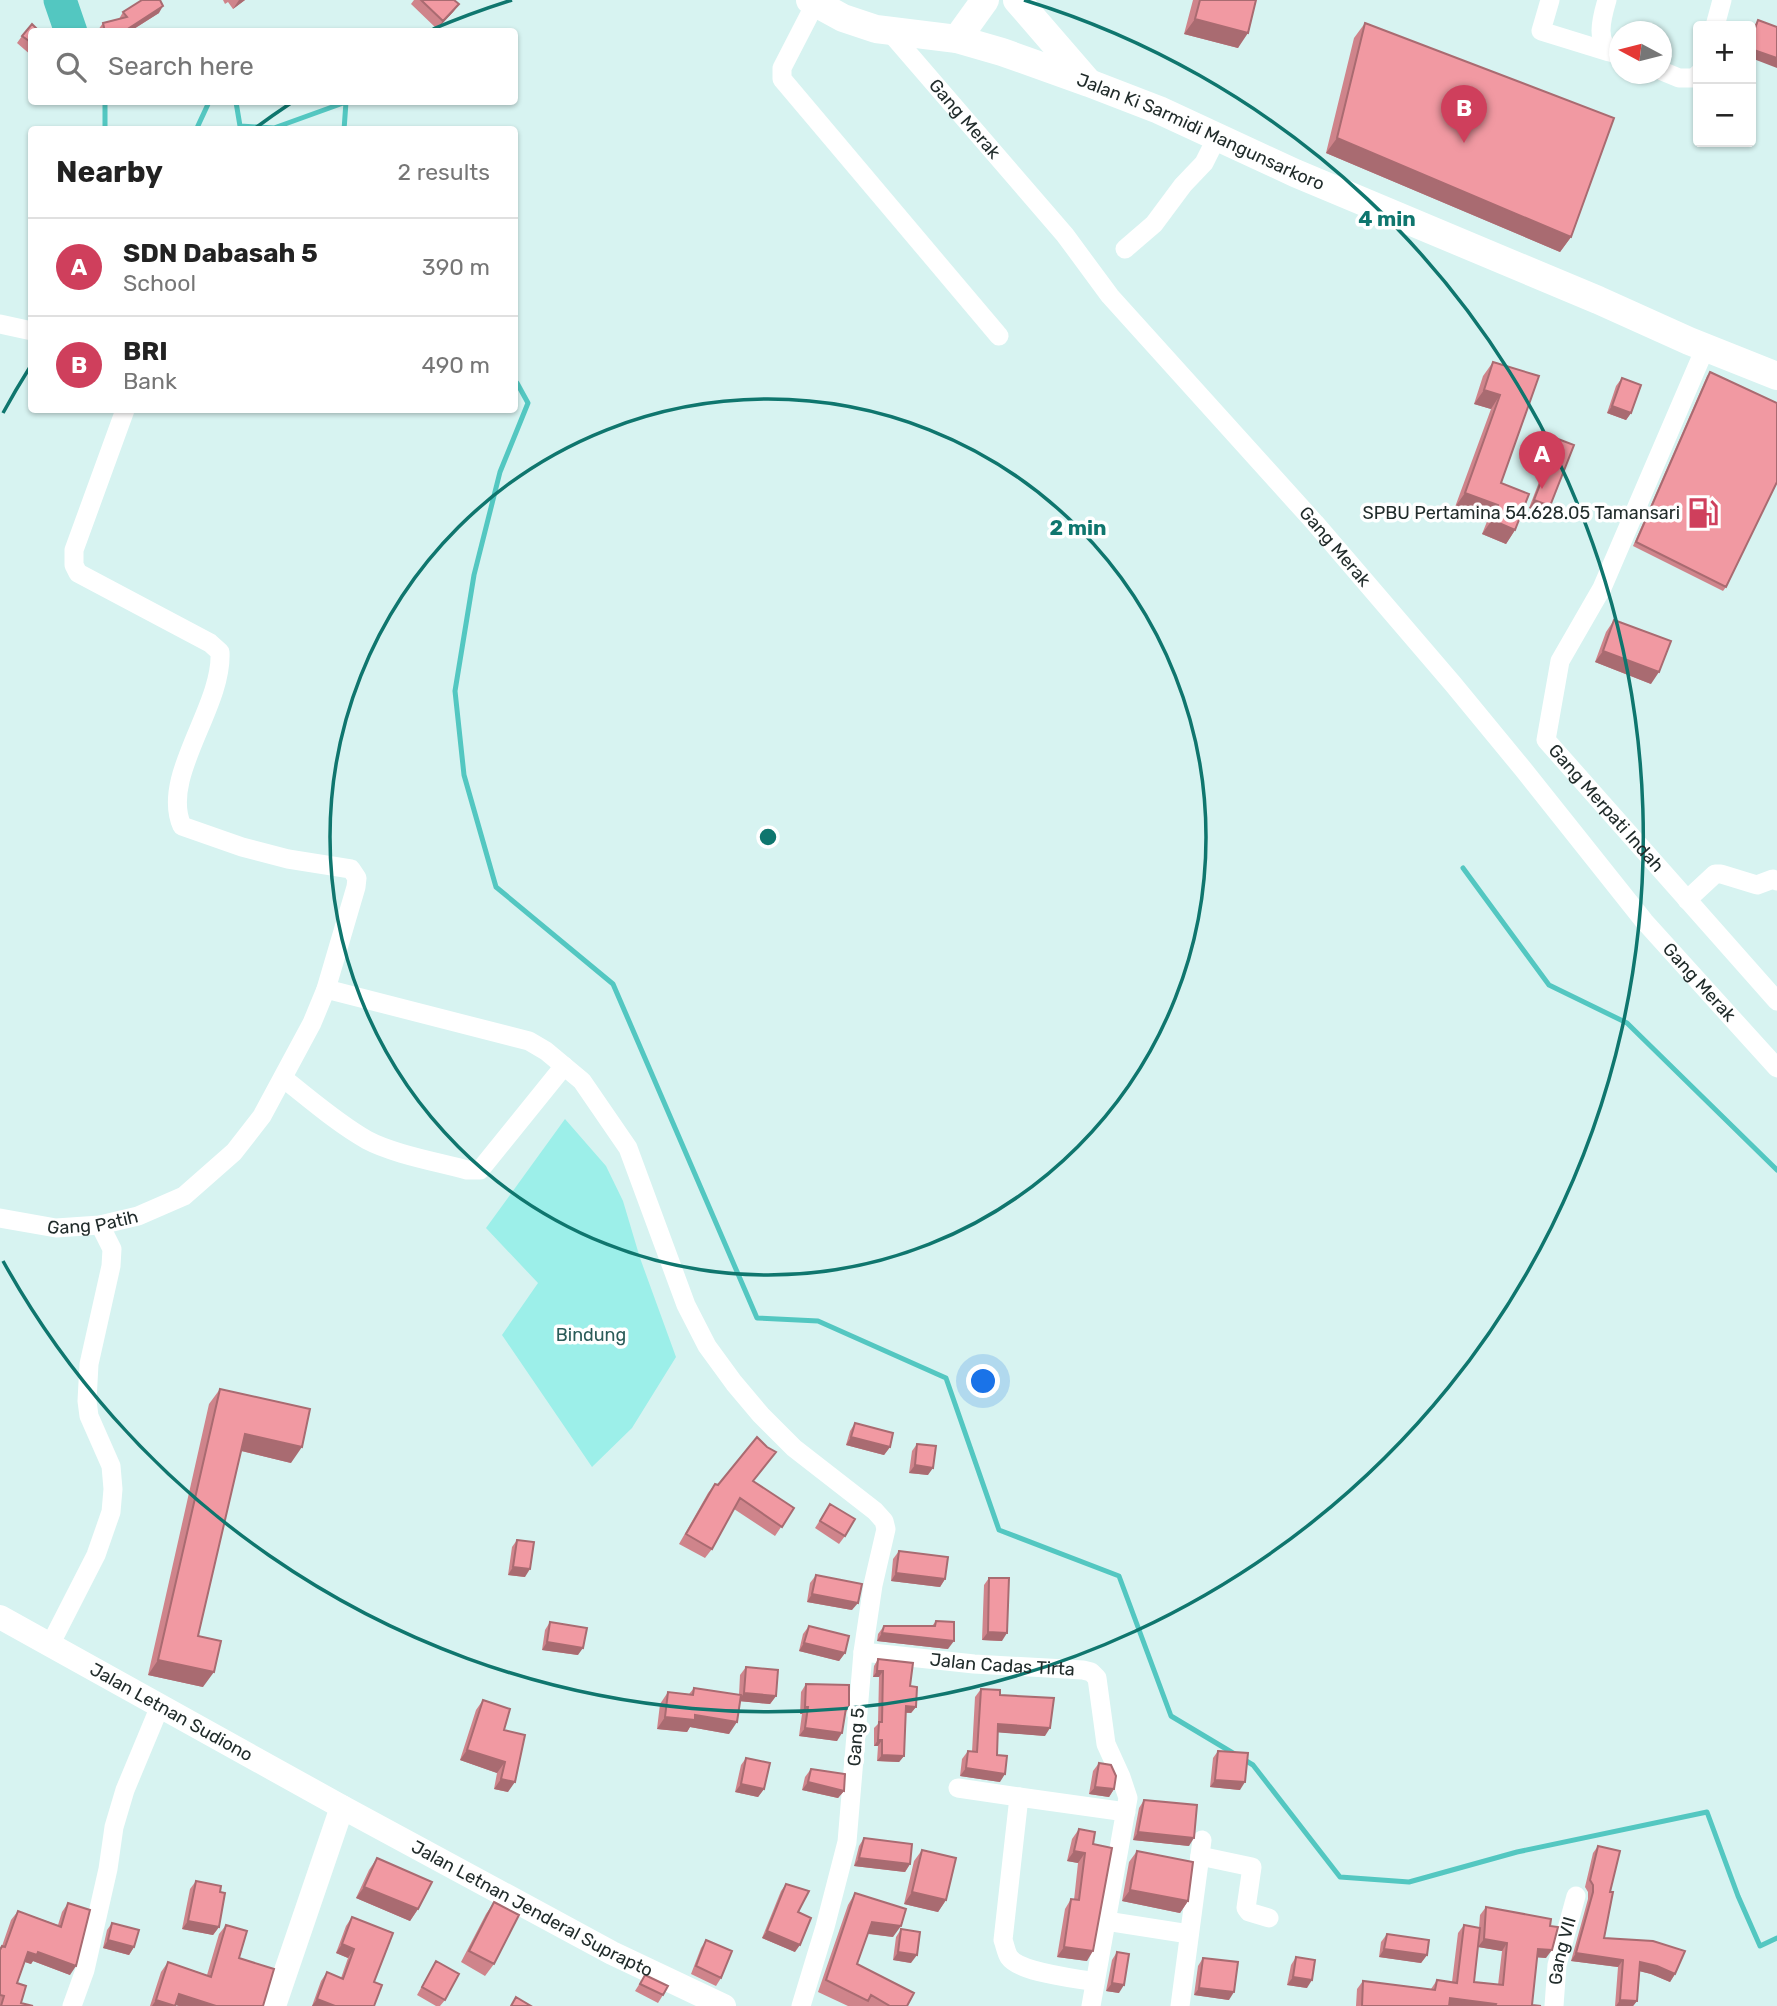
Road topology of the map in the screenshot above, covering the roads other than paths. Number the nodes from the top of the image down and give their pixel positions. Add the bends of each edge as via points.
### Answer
1 (985, 0) edge
2 (1017, 0) edge
3 (1550, 0) edge
4 (1607, 0) edge
5 (1723, 0) edge
6 (812, 2) edge
7 (1717, 21) edge
8 (889, 31) junction
9 (957, 39) junction
10 (1609, 49) edge
11 (1609, 52) edge
12 (1672, 75) edge
13 (1693, 78) edge
14 (1089, 83) junction
15 (1217, 137) junction
16 (1125, 249) dead end
17 (0, 324) edge
18 (28, 330) edge
19 (999, 336) dead end
20 (1703, 353) dead end
21 (1776, 374) edge
22 (124, 413) edge
23 (1777, 881) edge
24 (1687, 900) junction
25 (326, 989) junction
26 (1777, 1001) edge
27 (564, 1066) junction
28 (1777, 1068) edge
29 (283, 1078) junction
30 (0, 1218) edge
31 (100, 1225) junction
32 (0, 1617) edge
33 (50, 1645) junction
34 (863, 1653) junction
35 (160, 1706) junction
36 (958, 1788) dead end
37 (1019, 1797) junction
38 (341, 1807) junction
39 (1126, 1812) junction
40 (1576, 1896) dead end
41 (1269, 1918) dead end
42 (1106, 1921) junction
43 (1189, 1934) junction
44 (1095, 1982) junction
45 (72, 2006) edge
46 (274, 2006) edge
47 (724, 2006) edge
48 (801, 2006) edge
49 (1091, 2006) edge
50 (1180, 2006) edge
51 (1554, 2006) edge

1 - 9 main road
2 - 14 main road
3 - 11 street via 1541,31
4 - 10 street via 1600,22 1601,40
5 - 7 street
6 - 8 main road, Jalan Ki Sarmidi Mangunsarkoro via 843,18
6 - 19 street via 782,68 782,79
8 - 9 main road, Jalan Ki Sarmidi Mangunsarkoro
8 - 28 street, Gang Merak via 1065,235 1110,296 1444,674 1644,921
9 - 14 main road, Jalan Ki Sarmidi Mangunsarkoro
12 - 13 street
14 - 15 main road, Jalan Ki Sarmidi Mangunsarkoro
15 - 16 street via 1204,163 1154,224
15 - 21 main road, Jalan Ki Sarmidi Mangunsarkoro
17 - 18 street
20 - 24 street, Gang Merpati Indah via 1602,588 1560,661 1546,740
22 - 25 street, Gang Patih via 74,550 74,565 78,573 220,652 221,665 210,702 178,785 177,816 182,826 288,859 351,869 357,878
23 - 24 street via 1757,885 1716,874
24 - 26 street, Gang Merpati Indah
25 - 27 street via 529,1041
25 - 29 street, Gang Patih
27 - 29 street via 480,1170 382,1147
27 - 34 street, Gang 5 via 582,1081 628,1148 686,1305 707,1346 761,1415 794,1448 884,1521
29 - 31 street, Gang Patih via 234,1152 184,1196 138,1216
30 - 31 street, Gang Patih via 56,1228
31 - 33 street via 112,1250 111,1266 89,1364 87,1401 111,1466 111,1512 96,1555
32 - 33 street, Jalan Letnan Sudiono
33 - 35 street, Jalan Letnan Sudiono
34 - 39 street, Jalan Cadas Tirta via 1091,1672 1097,1678 1105,1744 1128,1798
34 - 48 street, Gang 5 via 847,1842
35 - 38 street, Jalan Letnan Sudiono
35 - 45 street via 114,1827 88,1957
36 - 37 street
37 - 39 street
37 - 44 street via 1003,1940 1008,1956 1017,1965
38 - 46 street
38 - 47 street, Jalan Letnan Jenderal Suprapto via 612,1953
39 - 42 street, Jalan Cadas Tirta
40 - 51 street, Gang VII via 1557,1965
41 - 43 street via 1246,1908 1252,1867 1201,1848
42 - 43 street
42 - 44 street, Jalan Cadas Tirta
43 - 50 street
44 - 49 street, Jalan Cadas Tirta

